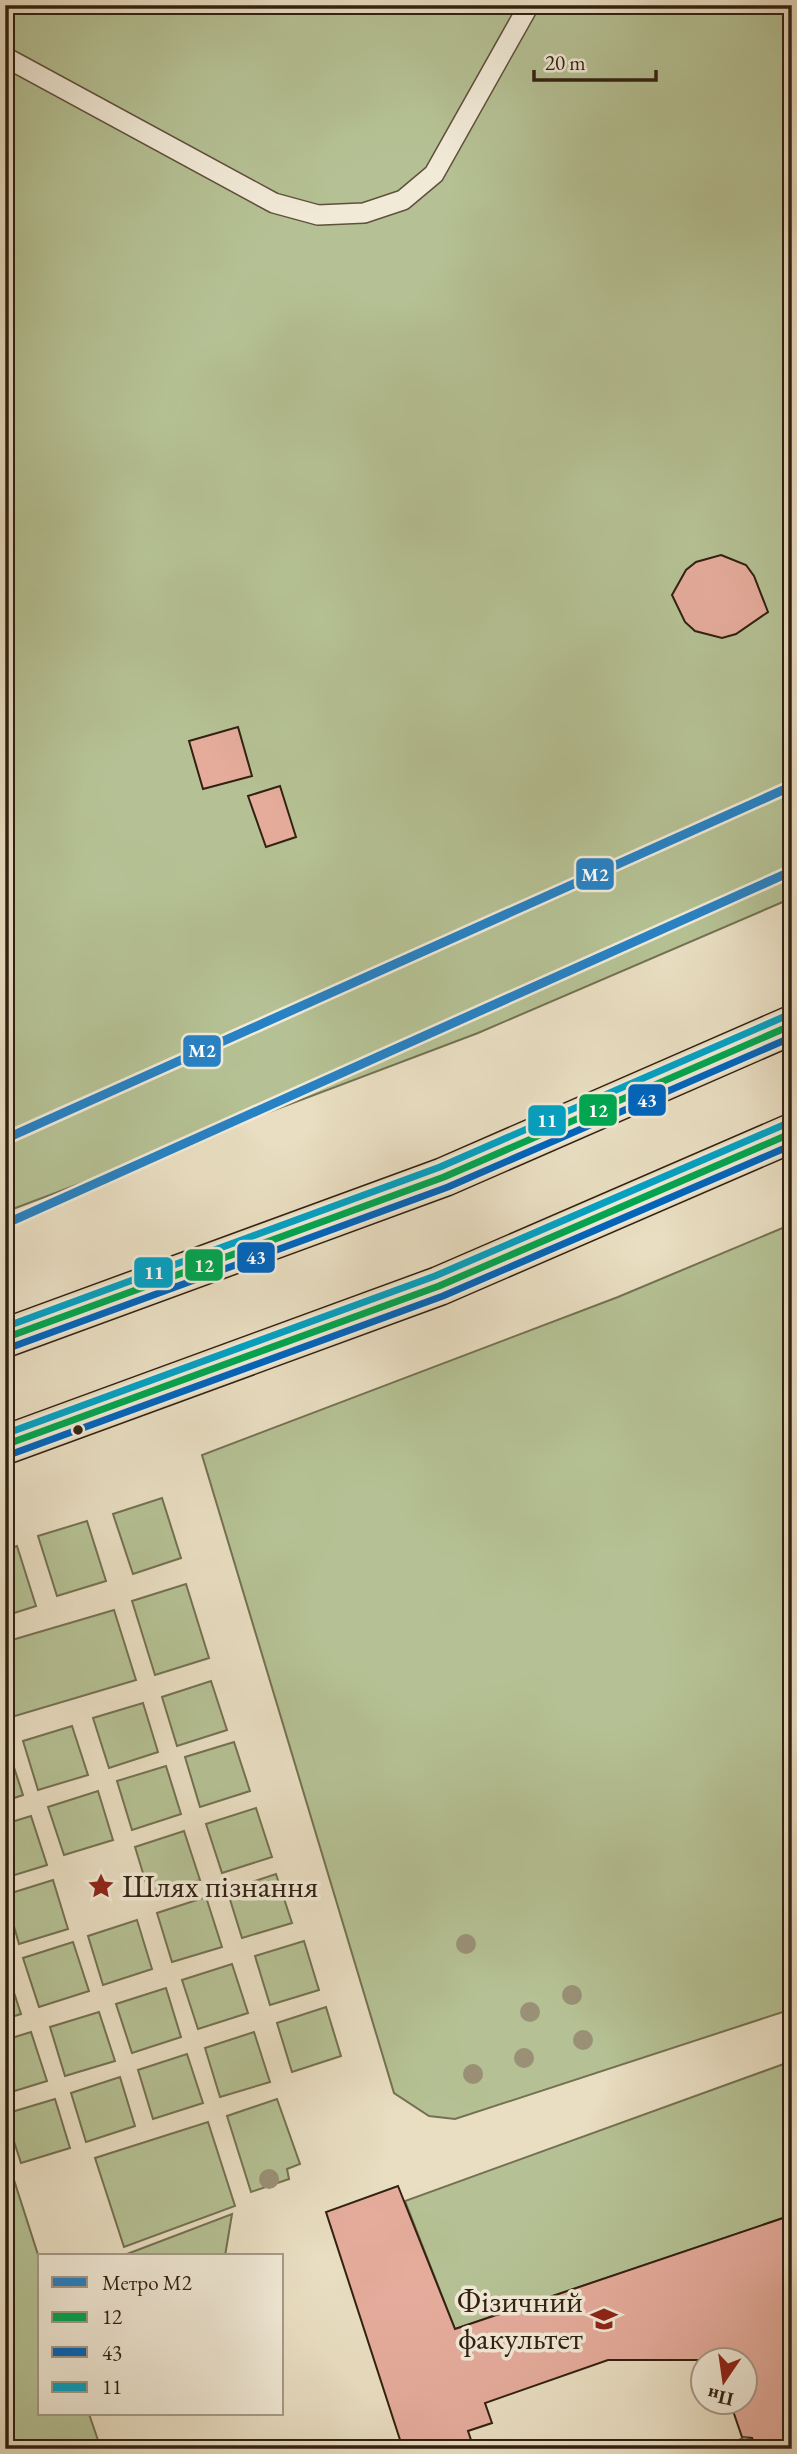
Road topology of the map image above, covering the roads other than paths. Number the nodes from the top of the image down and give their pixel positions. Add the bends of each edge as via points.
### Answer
1 (529, 5) edge
2 (5, 57) edge
3 (792, 1025) edge
4 (792, 1133) edge
5 (5, 1338) edge
6 (5, 1445) edge

1 - 2 lane via 434,174 403,200 364,213 318,215 274,203
3 - 5 highway via 444,1177
4 - 6 highway via 439,1286

